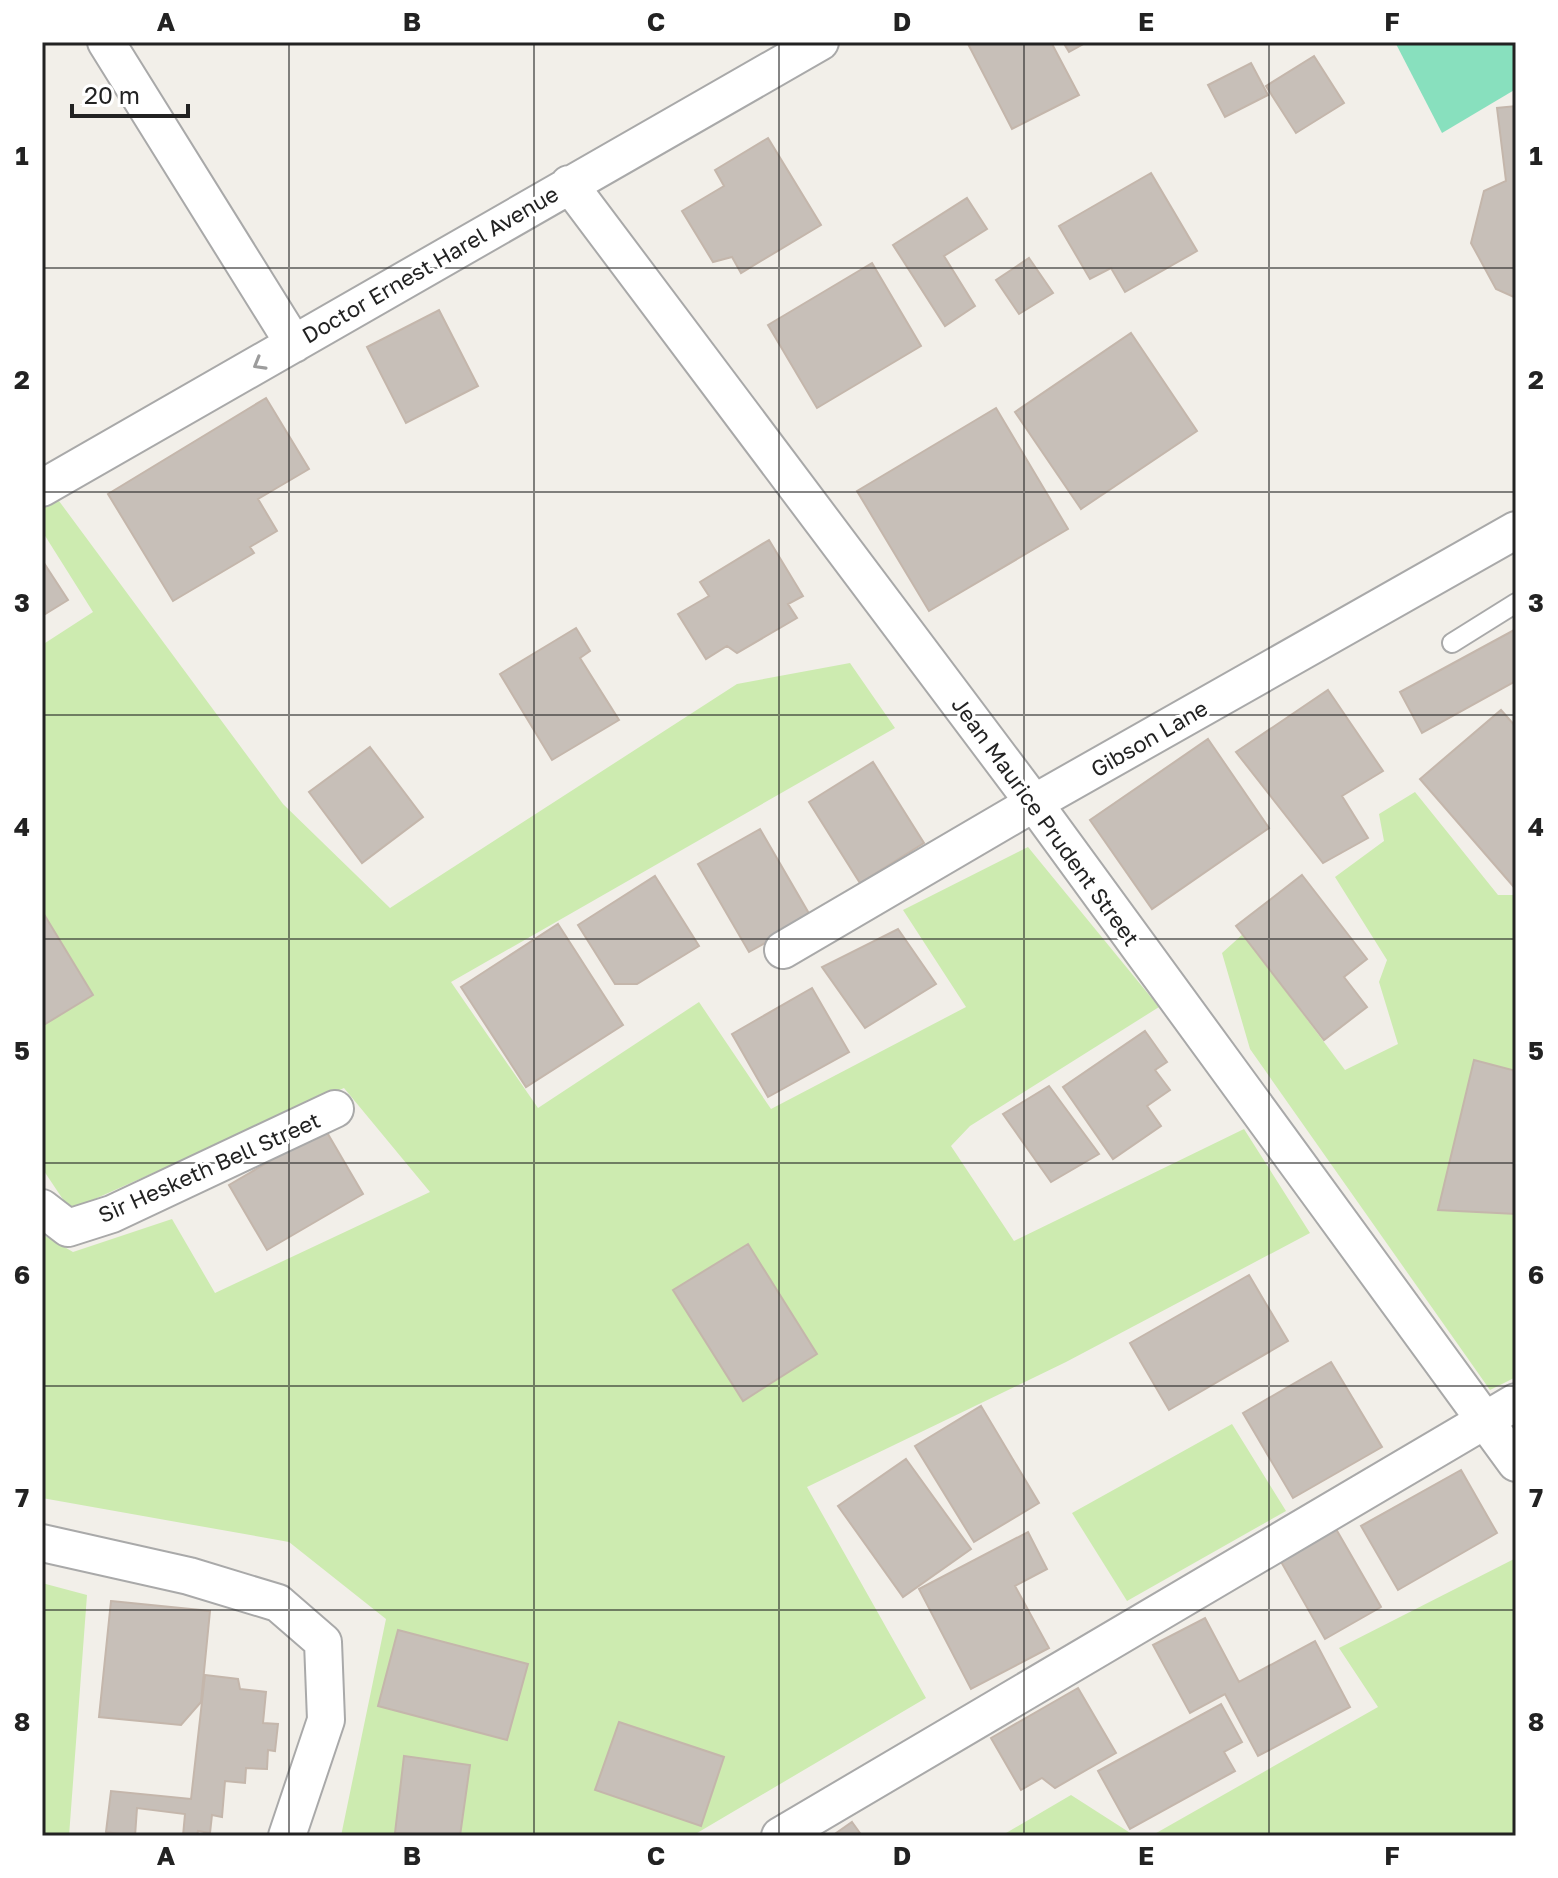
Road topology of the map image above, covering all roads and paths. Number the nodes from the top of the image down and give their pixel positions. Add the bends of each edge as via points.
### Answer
1 (106, 42) edge
2 (820, 42) edge
3 (569, 184) junction
4 (294, 344) junction
5 (42, 488) edge
6 (1516, 530) edge
7 (1516, 603) edge
8 (1452, 643) dead end
9 (1034, 803) junction
10 (783, 950) dead end
11 (335, 1109) dead end
12 (42, 1208) edge
13 (1516, 1402) edge
14 (1483, 1419) junction
15 (1516, 1463) edge
16 (42, 1543) edge
17 (287, 1836) edge
18 (780, 1836) edge

1 - 4 street
2 - 3 street, Doctor Ernest Harel Avenue
3 - 4 street, Doctor Ernest Harel Avenue
3 - 9 street, Jean Maurice Prudent Street
4 -> 5 street, Doctor Ernest Harel Avenue
6 - 9 street, Gibson Lane
7 - 8 lane
9 - 10 street, Gibson Lane
9 - 14 street, Jean Maurice Prudent Street
11 - 12 street, Sir Hesketh Bell Street via 112,1214 68,1228
13 - 14 street
14 - 15 street, Jean Maurice Prudent Street
14 - 18 street
16 - 17 street via 189,1576 278,1603 323,1642 326,1720

